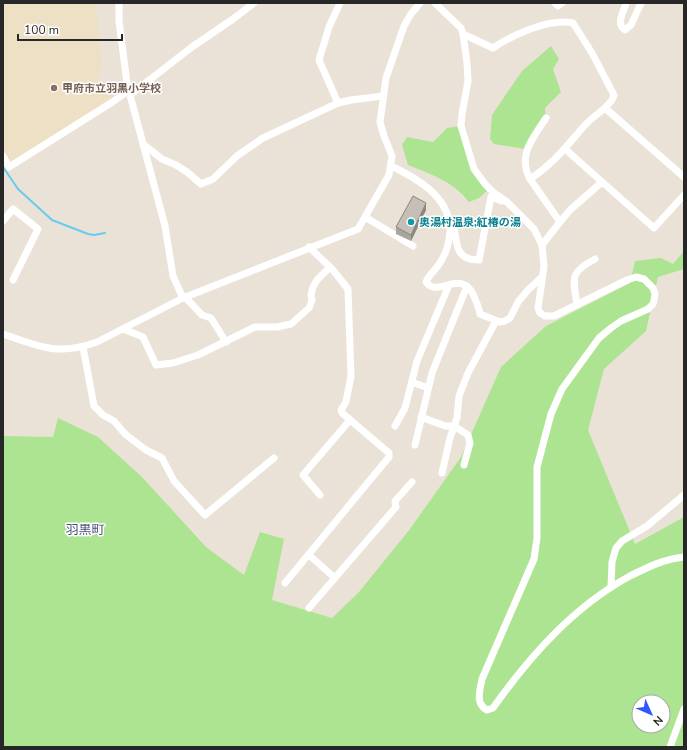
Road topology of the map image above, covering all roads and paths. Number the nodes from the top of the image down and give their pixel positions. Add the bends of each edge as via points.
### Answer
1 (119, 3) edge
2 (254, 3) edge
3 (340, 3) edge
4 (420, 3) edge
5 (435, 3) edge
6 (555, 3) edge
7 (562, 3) edge
8 (626, 3) edge
9 (641, 3) edge
10 (463, 34) junction
11 (129, 93) junction
12 (383, 96) junction
13 (338, 103) junction
14 (605, 108) junction
15 (546, 118) dead end
16 (143, 143) junction
17 (564, 149) junction
18 (3, 156) edge
19 (392, 166) junction
20 (6, 169) edge
21 (684, 177) edge
22 (530, 179) junction
23 (602, 182) junction
24 (684, 195) edge
25 (507, 202) junction
26 (446, 207) junction
27 (365, 217) junction
28 (3, 221) edge
29 (560, 222) junction
30 (542, 245) junction
31 (413, 246) dead end
32 (309, 248) junction
33 (595, 259) dead end
34 (330, 267) junction
35 (542, 277) junction
36 (13, 280) dead end
37 (449, 285) junction
38 (467, 286) junction
39 (184, 297) junction
40 (577, 305) junction
41 (496, 320) junction
42 (123, 329) junction
43 (3, 334) edge
44 (226, 342) junction
45 (83, 347) junction
46 (412, 382) junction
47 (428, 388) junction
48 (421, 417) junction
49 (350, 420) junction
50 (395, 426) dead end
51 (454, 426) junction
52 (415, 445) dead end
53 (274, 458) dead end
54 (464, 466) dead end
55 (442, 473) dead end
56 (412, 482) dead end
57 (320, 495) dead end
58 (684, 495) edge
59 (309, 554) junction
60 (684, 557) edge
61 (335, 578) junction
62 (285, 583) dead end
63 (611, 587) junction
64 (309, 608) dead end
65 (684, 709) edge
66 (670, 747) edge

1 - 11 street
2 - 11 street
3 - 13 street via 329,27 319,60
4 - 12 street via 404,26 386,78
5 - 10 street via 461,28
6 - 7 street via 558,6
8 - 9 street via 620,19 620,24 625,30 631,25
10 - 14 street via 493,48 506,39 542,24 565,21 572,23 592,53 614,95
10 - 25 street via 468,81 461,126 474,169 485,184
11 - 16 street
11 - 20 street
12 - 13 street
12 - 19 street via 380,122 392,156
13 - 16 street via 263,138 237,156 212,179 201,184 181,168 162,159
14 - 17 street
14 - 21 street
15 - 22 street via 526,149 524,160
16 - 39 street via 165,226 174,276
17 - 22 street via 544,170
17 - 23 street
18 - 20 street
19 - 26 street via 421,181
19 - 27 street
22 - 29 street
23 - 24 street via 654,228
23 - 29 street via 574,205
25 - 26 street via 491,197 479,260 460,253 450,212
25 - 30 street via 534,229
26 - 37 street via 450,232 447,248 426,282 432,286
27 - 31 street
27 - 32 street via 358,229 353,232
28 - 36 street via 13,209 38,229
29 - 30 street
30 - 35 street
32 - 34 street
32 - 39 street
33 - 40 street via 581,267 574,275
34 - 44 street via 313,287 309,308 291,324 255,328
34 - 49 street via 348,289 351,376 346,402 341,410
35 - 40 street via 538,308 540,313 554,316
35 - 41 street via 518,302 510,318 500,322
37 - 38 street via 458,283
37 - 46 street via 417,361
38 - 41 street via 472,290 480,314
38 - 47 street
39 - 42 street
39 - 44 street via 202,315 211,318
40 - 63 street via 636,277 644,279 655,294 653,304 648,309 621,321 598,338 562,389 537,467 537,538 534,559 482,679 479,700 482,708 493,708 544,643 578,611
41 - 51 street via 468,373 459,396
42 - 44 street via 143,337 156,365 198,355
42 - 45 street
43 - 45 street via 47,349
45 - 53 street via 94,406 125,434 162,458 174,481 205,515
46 - 47 street
46 - 50 street via 405,408
47 - 48 street
48 - 51 street via 445,426
48 - 52 street
49 - 57 street via 303,475
49 - 59 street via 389,453 389,457
51 - 54 street via 468,435 470,443
51 - 55 street
56 - 61 street via 395,501 396,507
58 - 63 street via 616,548 612,562
59 - 61 street
59 - 62 street
60 - 63 street via 652,565
61 - 64 street
65 - 66 street

